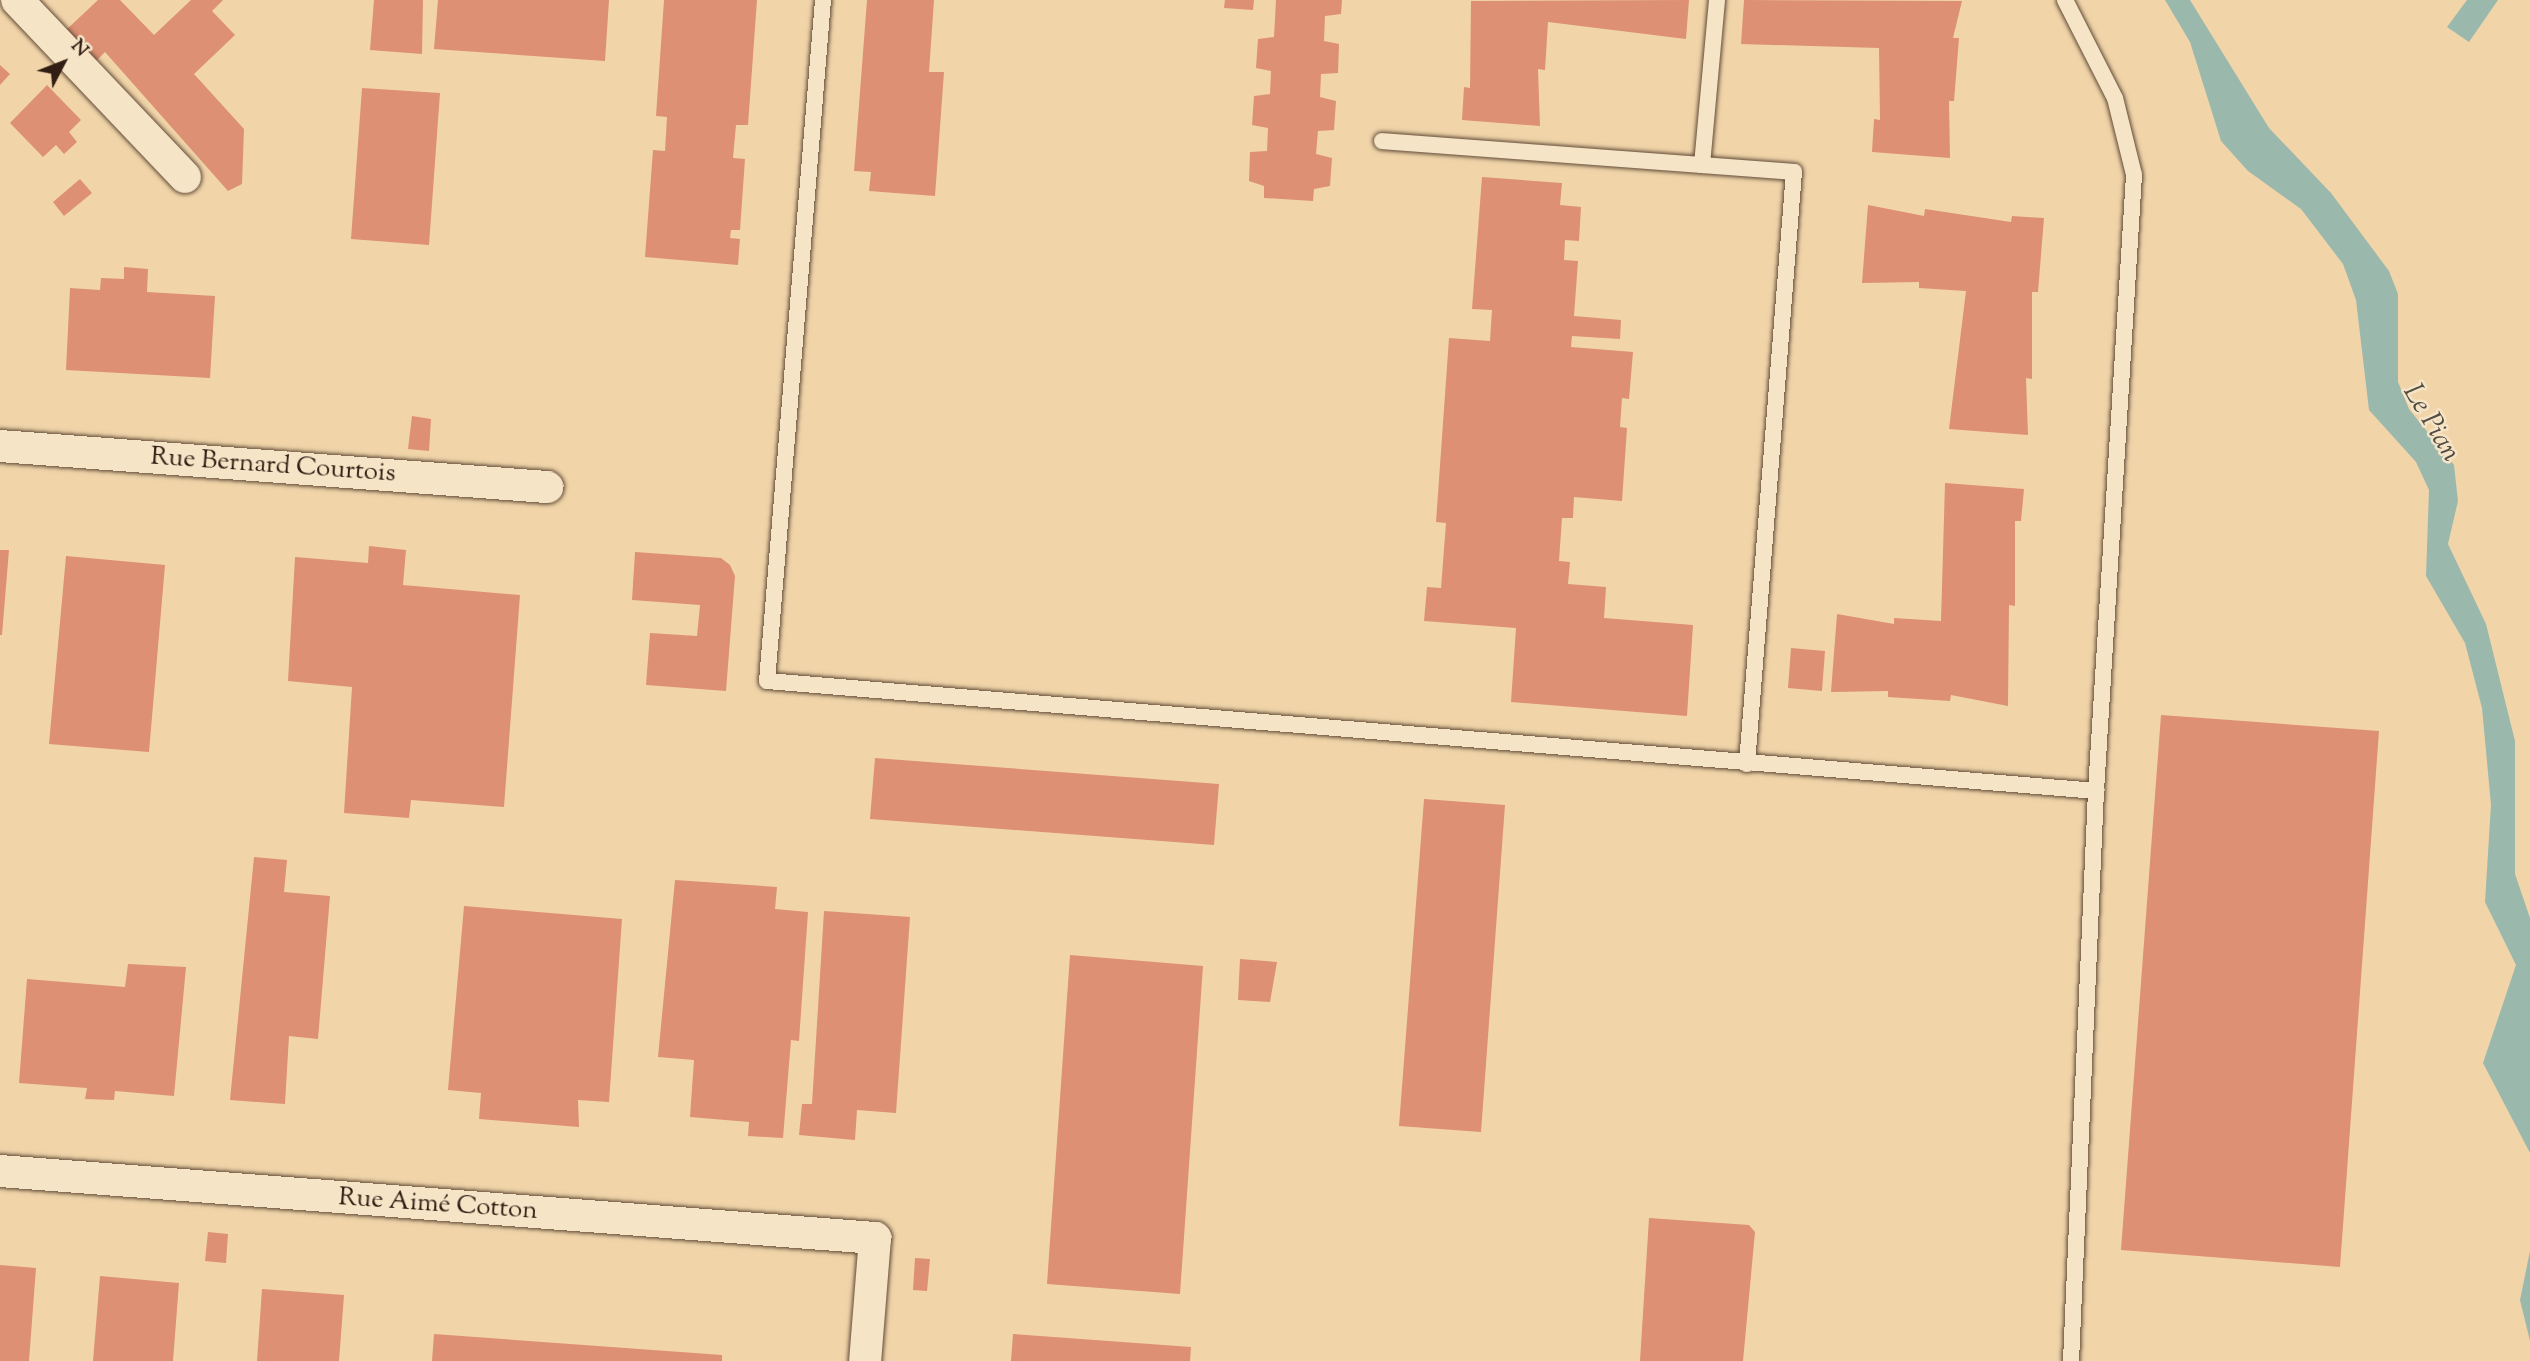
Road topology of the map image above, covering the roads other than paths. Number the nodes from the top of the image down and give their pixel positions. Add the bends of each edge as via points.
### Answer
1 (17, 0) edge
2 (823, 0) edge
3 (1717, 0) edge
4 (2065, 0) edge
5 (1382, 141) dead end
6 (1703, 165) junction
7 (185, 177) dead end
8 (0, 446) edge
9 (547, 487) dead end
10 (1747, 764) junction
11 (2096, 791) junction
12 (0, 1171) edge
13 (865, 1361) edge
14 (2071, 1361) edge

1 - 7 street
2 - 10 lane via 767,681
3 - 6 lane
4 - 11 lane via 2115,98 2134,175
5 - 6 lane
6 - 10 lane via 1794,172
8 - 9 street, Rue Bernard Courtois
10 - 11 lane
11 - 14 lane
12 - 13 street, Rue Aimé Cotton via 875,1238

